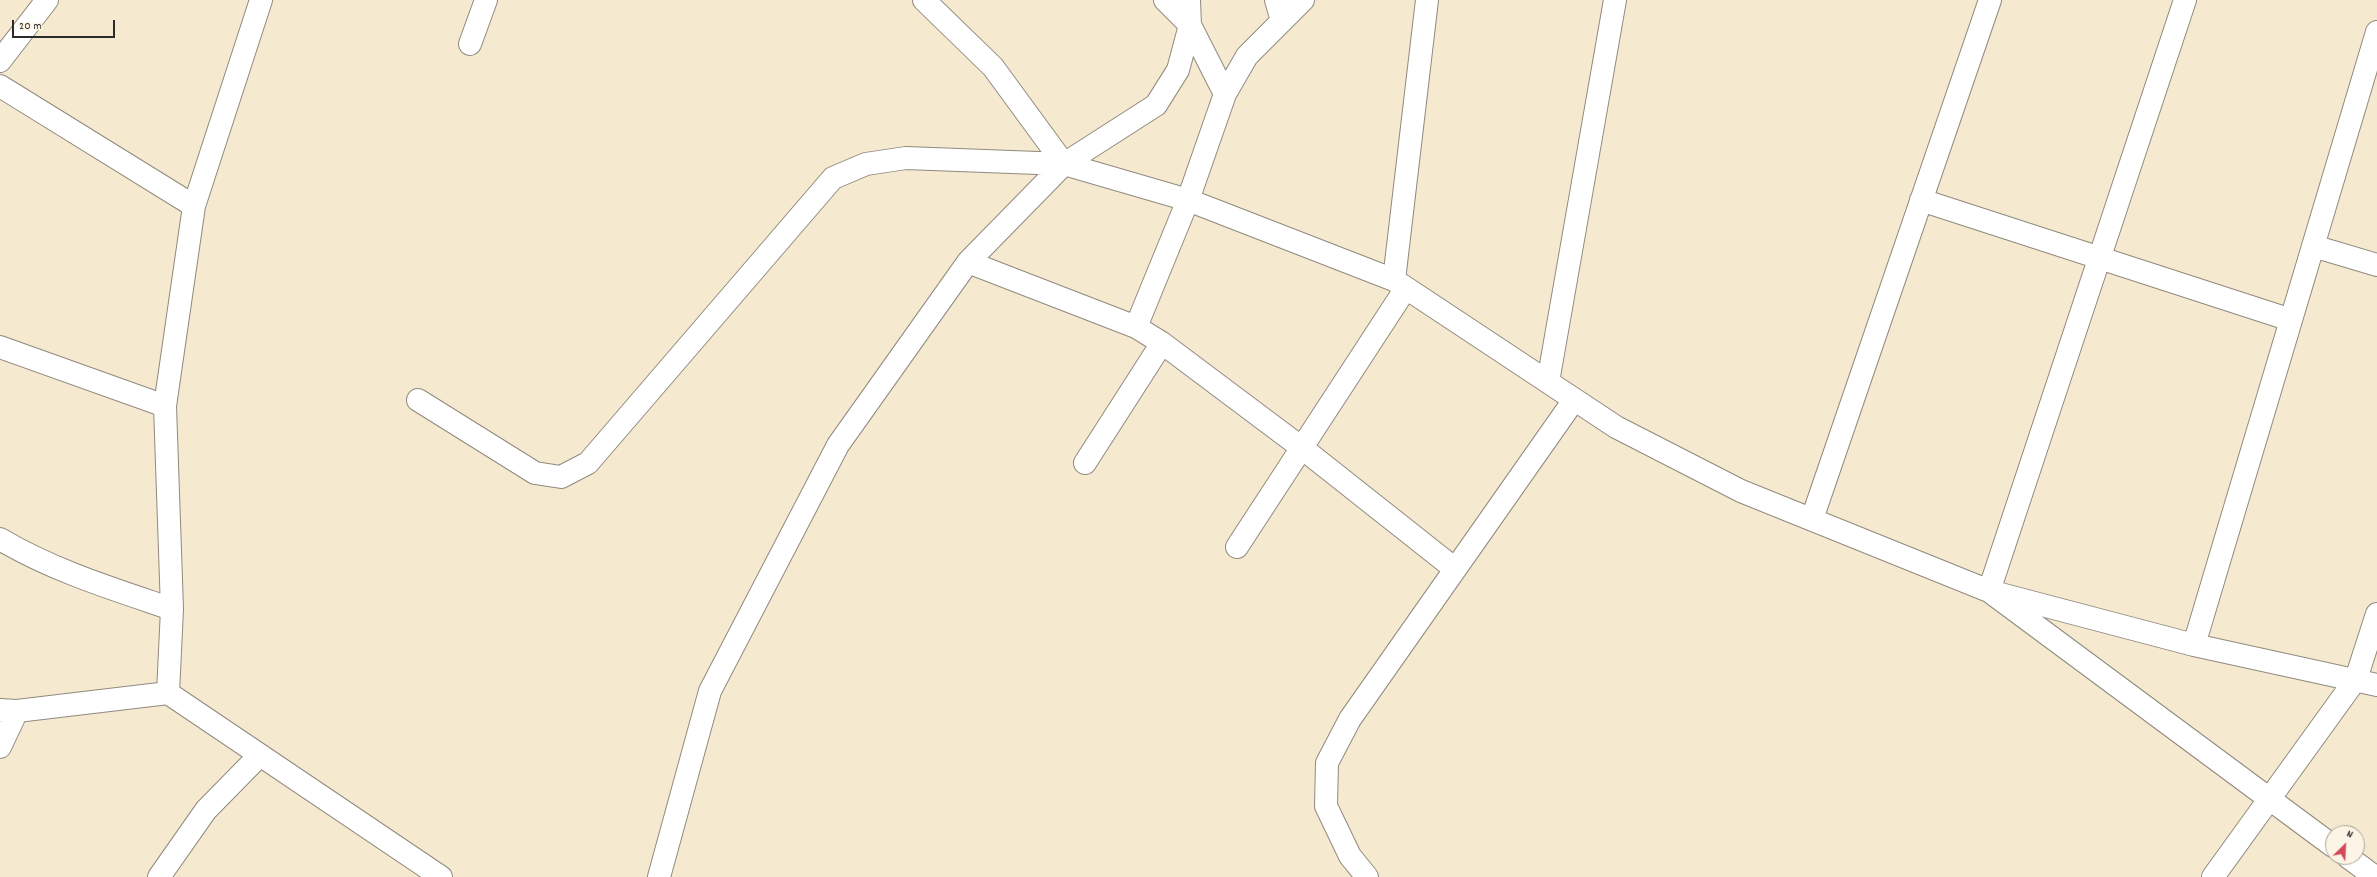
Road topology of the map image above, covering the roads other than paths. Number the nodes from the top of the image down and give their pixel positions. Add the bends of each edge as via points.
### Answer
1 (47, 0) edge
2 (261, 0) edge
3 (486, 0) edge
4 (924, 0) edge
5 (1165, 0) edge
6 (1189, 0) edge
7 (1276, 0) edge
8 (1303, 0) edge
9 (1427, 0) edge
10 (1615, 0) edge
11 (1990, 0) edge
12 (2185, 0) edge
13 (1282, 21) junction
14 (1190, 25) junction
15 (2377, 32) edge
16 (470, 44) dead end
17 (0, 61) edge
18 (0, 86) edge
19 (1225, 94) junction
20 (1064, 164) junction
21 (1188, 200) junction
22 (1921, 200) junction
23 (194, 206) junction
24 (2313, 246) junction
25 (2100, 258) junction
26 (968, 262) junction
27 (2377, 266) edge
28 (1400, 284) junction
29 (2291, 320) junction
30 (1136, 327) junction
31 (1162, 343) junction
32 (0, 347) edge
33 (1548, 382) junction
34 (418, 400) dead end
35 (1574, 400) junction
36 (165, 406) junction
37 (1302, 448) junction
38 (1085, 463) dead end
39 (1812, 519) junction
40 (0, 539) edge
41 (1237, 547) dead end
42 (1455, 569) junction
43 (1989, 591) junction
44 (172, 609) junction
45 (2377, 614) edge
46 (2194, 645) junction
47 (2356, 679) junction
48 (2377, 685) edge
49 (168, 693) junction
50 (8, 710) edge
51 (0, 747) edge
52 (259, 756) junction
53 (2270, 799) junction
54 (2325, 840) edge
55 (2359, 865) edge
56 (159, 877) edge
57 (441, 877) edge
58 (659, 877) edge
59 (1367, 877) edge
60 (2213, 877) edge
61 (2375, 877) edge

1 - 17 street
2 - 23 street
3 - 16 street
4 - 20 street via 993,67
5 - 14 street
6 - 14 street
7 - 13 street
8 - 13 street
9 - 28 street
10 - 33 street
11 - 22 street
12 - 25 street
13 - 19 street via 1247,56
14 - 19 street
14 - 20 street via 1178,70 1156,105
15 - 24 street
18 - 23 street
19 - 21 street
20 - 21 street
20 - 26 street
20 - 34 street via 906,158 866,164 833,178 588,464 561,477 535,473
21 - 28 street
21 - 30 street
22 - 25 street
22 - 39 street
23 - 36 street
24 - 27 street
24 - 29 street
25 - 29 street
25 - 43 street
26 - 30 street
26 - 58 street via 838,445 710,691
28 - 33 street
28 - 37 street
29 - 46 street
30 - 31 street
31 - 37 street
31 - 38 street
32 - 36 street
33 - 35 street
35 - 39 street via 1616,427 1741,491
35 - 42 street
36 - 44 street
37 - 41 street
37 - 42 street
39 - 43 street
40 - 44 street via 83,579
42 - 59 street via 1350,719 1328,763 1326,806 1350,856
43 - 46 street
43 - 53 street
44 - 49 street
45 - 47 street
46 - 47 street
47 - 48 street
47 - 53 street
49 - 50 street
49 - 52 street
50 - 51 street
52 - 56 street via 206,810
52 - 57 street
53 - 54 street
53 - 60 street
55 - 61 street

